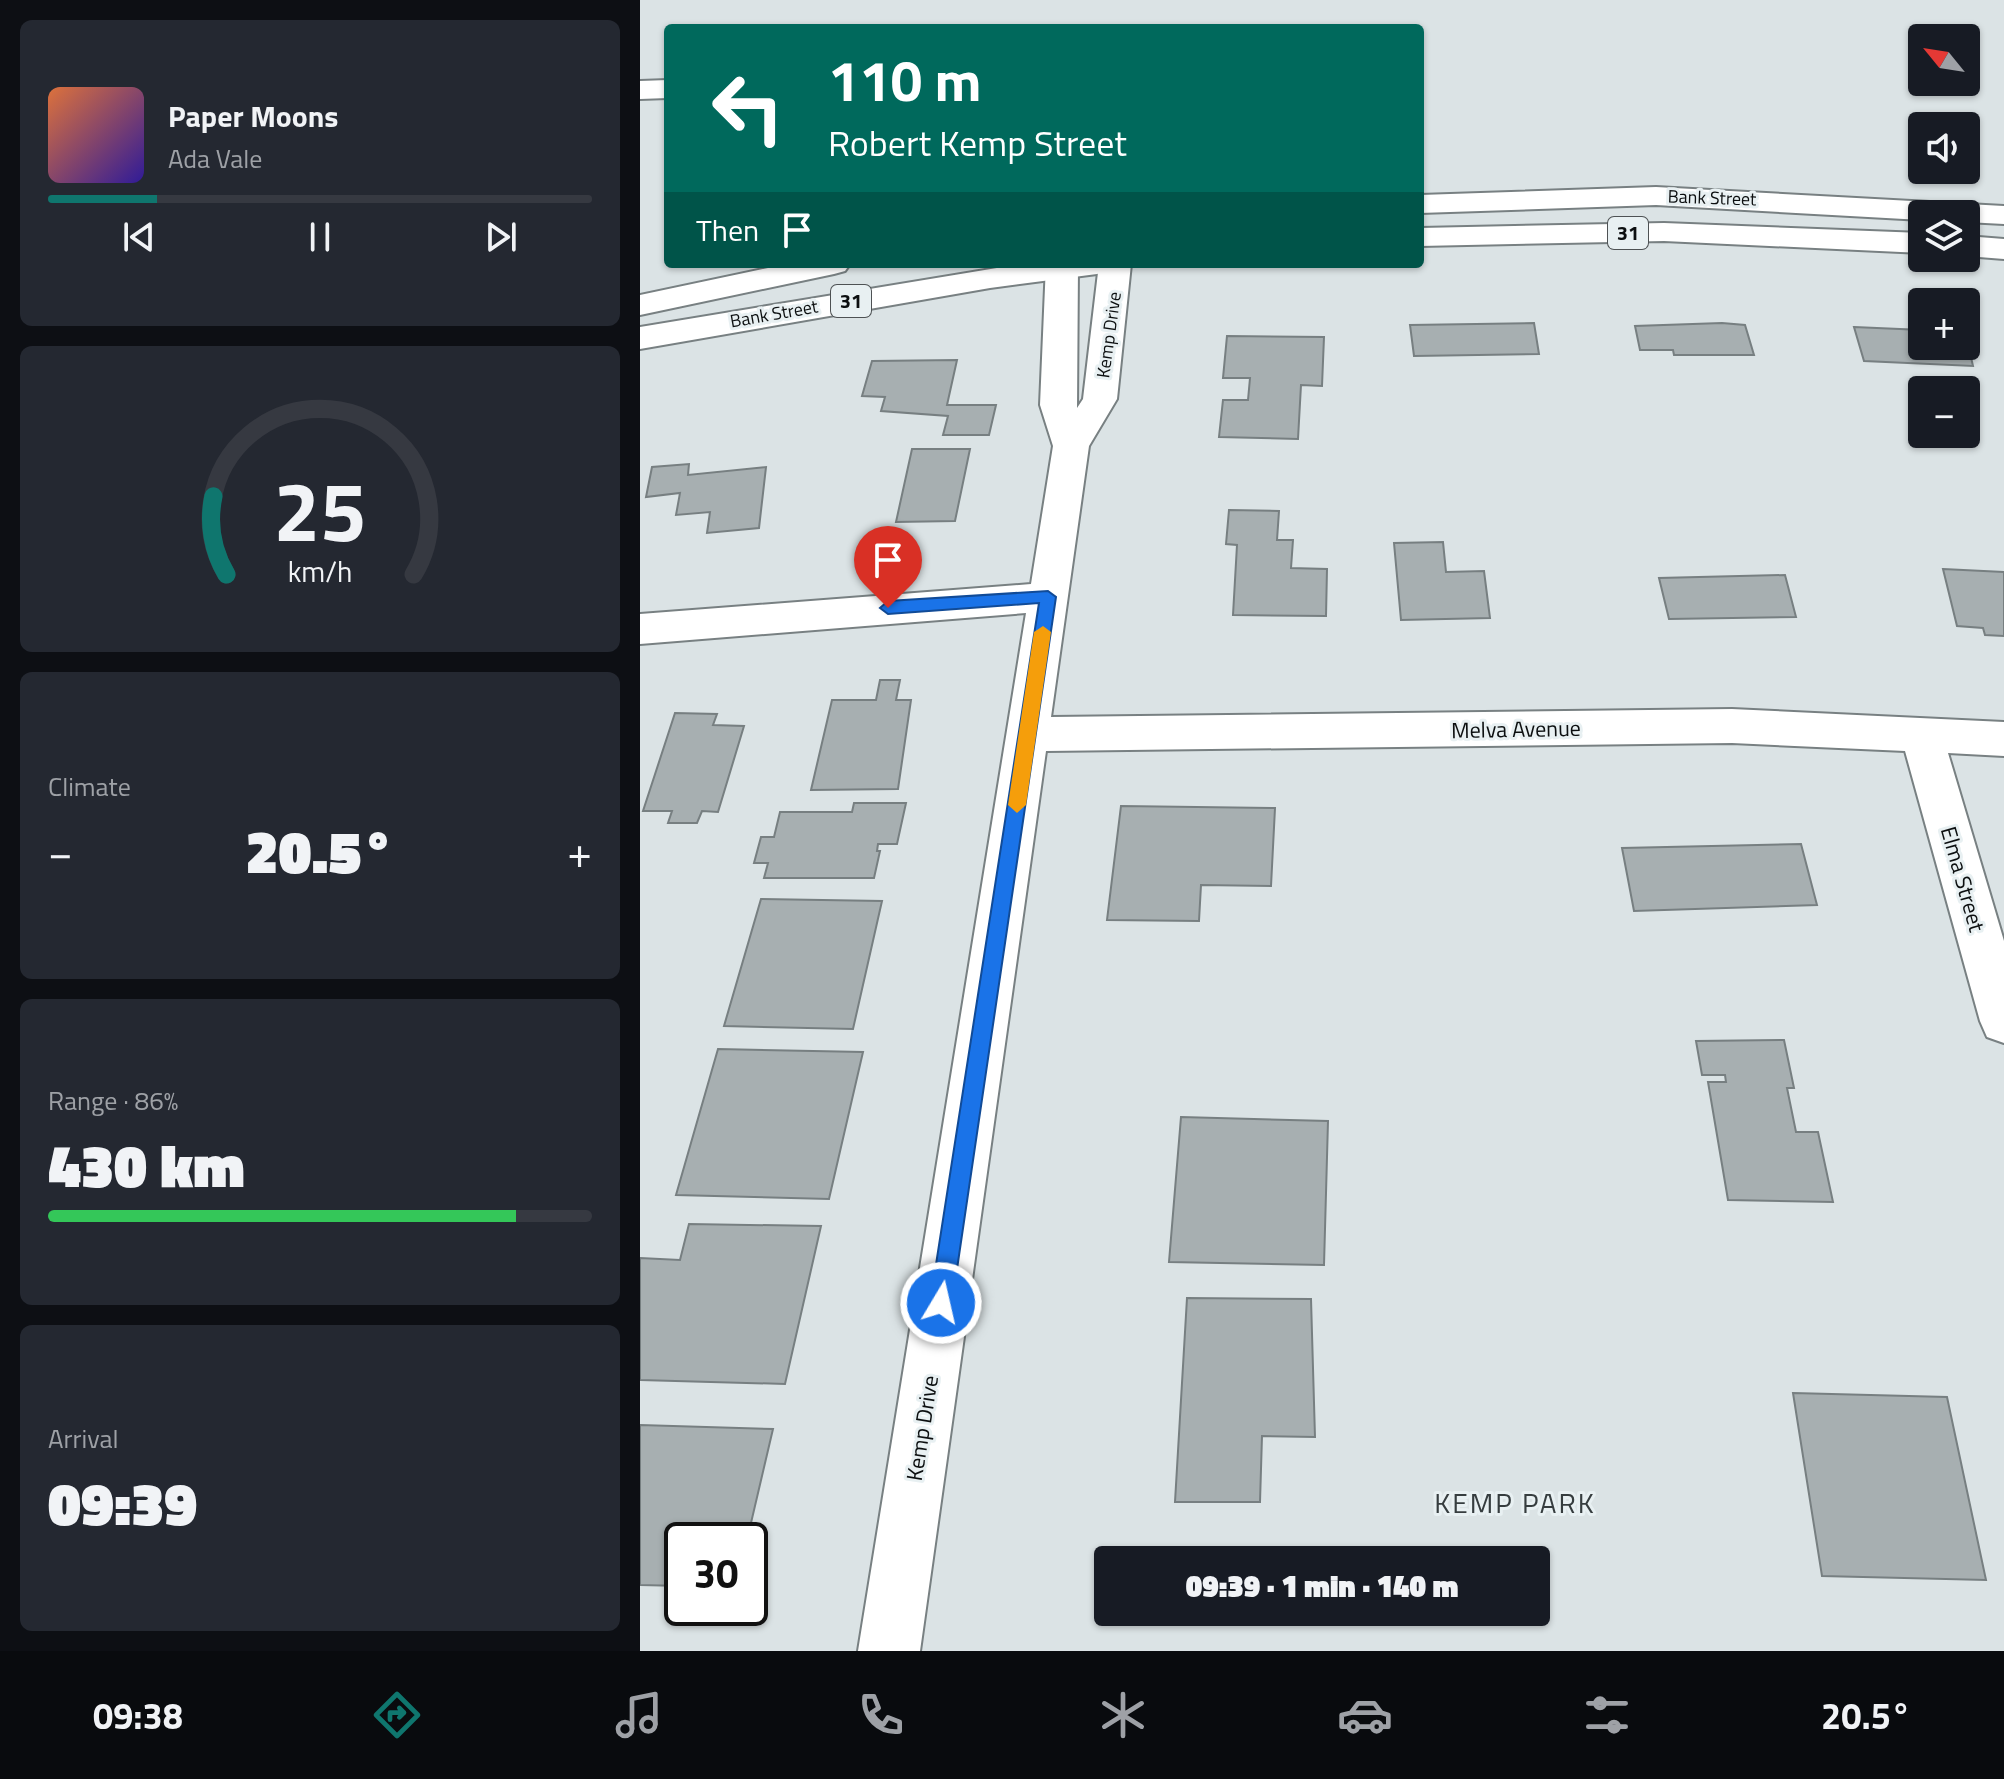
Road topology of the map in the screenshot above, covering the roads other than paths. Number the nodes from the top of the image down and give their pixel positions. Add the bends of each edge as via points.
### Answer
1 (664, 89) edge
2 (640, 90) edge
3 (640, 106) edge
4 (664, 106) edge
5 (1424, 186) edge
6 (1656, 196) junction
7 (1424, 204) edge
8 (2004, 215) edge
9 (1424, 237) edge
10 (1908, 242) edge
11 (1980, 247) edge
12 (2004, 249) edge
13 (815, 268) edge
14 (1050, 268) edge
15 (1062, 268) edge
16 (1115, 268) edge
17 (640, 305) edge
18 (640, 338) edge
19 (1071, 446) junction
20 (1048, 597) junction
21 (640, 629) edge
22 (1027, 734) junction
23 (1922, 737) junction
24 (2004, 739) edge
25 (2004, 1021) edge
26 (889, 1651) edge

1 - 2 street
3 - 4 street
5 - 6 street via 1577,186
6 - 7 street, Bank Street / 31
6 - 8 street, Bank Street / 31
9 - 10 street, Bank Street / 31 via 1664,232
11 - 12 street
13 - 17 street, Bank Street / 31
14 - 18 street, Bank Street / 31
15 - 19 street, Kemp Drive via 1058,405
16 - 19 street, Kemp Drive via 1100,399
19 - 20 street, Kemp Drive
20 - 21 street
20 - 22 street, Kemp Drive
22 - 23 street, Melva Avenue via 1732,726
22 - 26 street, Kemp Drive
23 - 24 street, Melva Avenue
23 - 25 street, Elma Street

